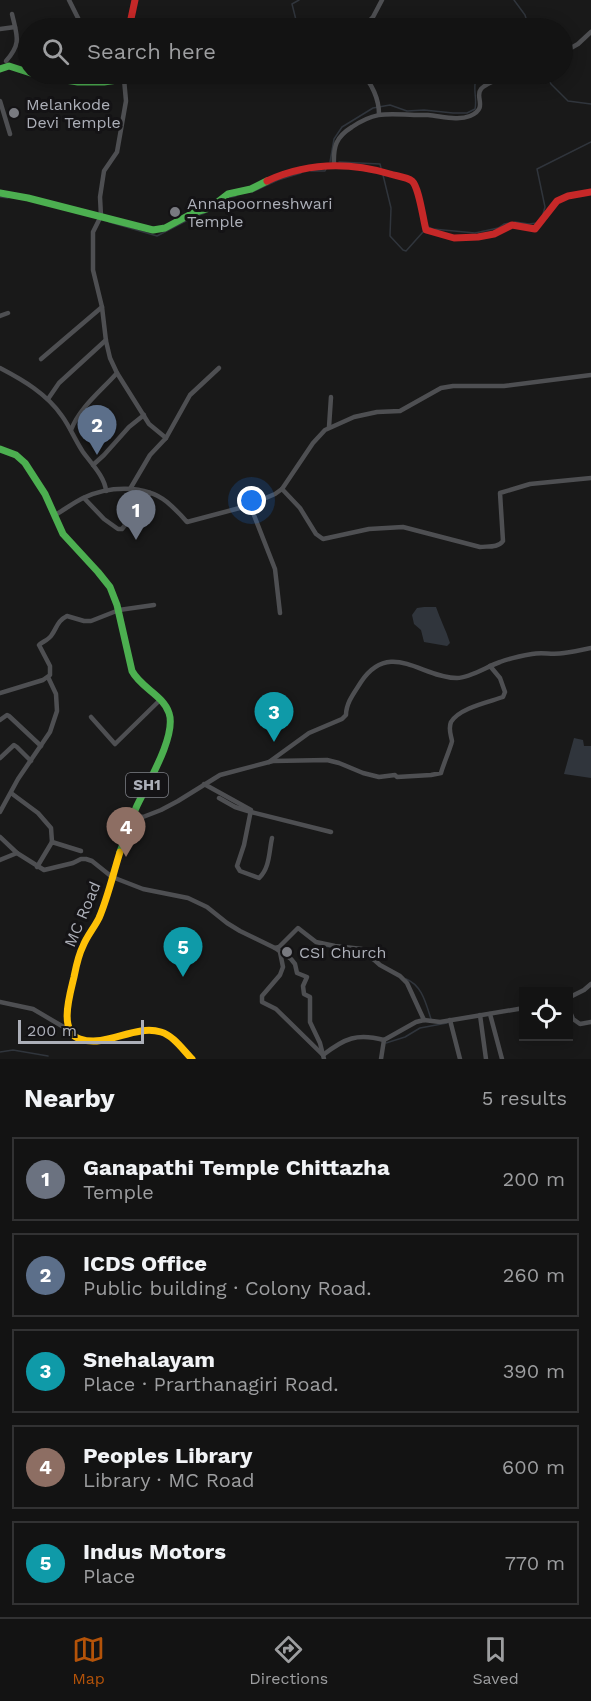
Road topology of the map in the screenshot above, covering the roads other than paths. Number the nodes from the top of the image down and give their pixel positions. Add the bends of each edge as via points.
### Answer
1 (69, 0) edge
2 (135, 0) edge
3 (382, 0) edge
4 (12, 14) dead end
5 (77, 18) edge
6 (131, 18) edge
7 (372, 18) edge
8 (15, 27) junction
9 (0, 29) edge
10 (591, 32) edge
11 (573, 47) edge
12 (0, 56) edge
13 (8, 64) junction
14 (0, 69) edge
15 (18, 69) edge
16 (125, 84) edge
17 (369, 84) edge
18 (488, 84) edge
19 (0, 101) edge
20 (379, 112) junction
21 (10, 134) dead end
22 (329, 166) junction
23 (591, 192) edge
24 (0, 193) edge
25 (100, 219) junction
26 (102, 307) junction
27 (8, 313) dead end
28 (0, 316) edge
29 (106, 340) junction
30 (41, 359) dead end
31 (0, 368) edge
32 (219, 368) dead end
33 (117, 373) junction
34 (591, 375) edge
35 (331, 397) dead end
36 (48, 399) junction
37 (144, 415) junction
38 (329, 427) junction
39 (70, 430) junction
40 (166, 438) junction
41 (0, 449) edge
42 (93, 465) junction
43 (591, 477) edge
44 (130, 489) junction
45 (282, 489) junction
46 (106, 491) junction
47 (150, 493) junction
48 (84, 498) junction
49 (250, 505) junction
50 (55, 515) junction
51 (154, 605) dead end
52 (119, 610) junction
53 (280, 613) dead end
54 (591, 648) edge
55 (490, 666) junction
56 (48, 677) junction
57 (0, 693) edge
58 (160, 700) junction
59 (91, 717) dead end
60 (0, 720) edge
61 (40, 746) junction
62 (0, 758) edge
63 (31, 761) junction
64 (268, 763) junction
65 (204, 784) junction
66 (11, 793) junction
67 (0, 797) edge
68 (219, 798) dead end
69 (7, 802) junction
70 (0, 812) edge
71 (251, 812) junction
72 (134, 815) junction
73 (331, 832) dead end
74 (0, 837) edge
75 (272, 837) dead end
76 (52, 842) junction
77 (81, 851) dead end
78 (17, 853) junction
79 (0, 860) edge
80 (37, 867) junction
81 (112, 877) junction
82 (275, 948) junction
83 (280, 952) junction
84 (591, 984) edge
85 (573, 996) edge
86 (0, 1002) edge
87 (519, 1009) edge
88 (490, 1014) junction
89 (480, 1018) junction
90 (573, 1019) edge
91 (427, 1021) junction
92 (450, 1022) junction
93 (591, 1022) edge
94 (67, 1029) junction
95 (384, 1043) junction
96 (324, 1057) edge
97 (189, 1058) edge
98 (381, 1059) edge
99 (460, 1059) edge
100 (486, 1059) edge
101 (502, 1059) edge

1 - 5 street
2 - 6 street
3 - 7 street
4 - 8 street
8 - 9 street
8 - 13 street via 17,43
10 - 11 street
12 - 13 street
13 - 14 street
13 - 15 street
16 - 25 street via 117,152 104,171
17 - 20 street
18 - 20 street via 479,93 476,114 467,118
19 - 21 street
20 - 22 street via 339,136
22 - 23 street via 369,168 411,180 417,188 426,230 454,238 494,234 512,225 535,229 559,200
22 - 25 street via 280,175 251,189 228,194 210,208 165,228 153,230
24 - 25 street
25 - 26 street via 93,232 93,270
26 - 29 street
26 - 30 street
27 - 28 street
29 - 33 street
29 - 36 street via 58,383
31 - 36 street
32 - 40 street via 190,395
33 - 37 street
33 - 39 street via 83,408
34 - 38 street via 504,386 441,388 399,411 364,414
35 - 38 street
36 - 39 street
37 - 40 street
37 - 42 street
38 - 45 street via 313,443
39 - 42 street
40 - 44 street via 150,455
41 - 50 street via 27,465
42 - 46 street
43 - 45 street via 502,491 499,496 503,541 480,547 403,527 322,539
44 - 46 street
44 - 47 street
45 - 49 street
46 - 48 street
47 - 48 street via 122,529 104,519
47 - 49 street via 166,501 187,522
48 - 50 street
49 - 53 street via 275,569
50 - 52 street via 62,532 110,589
51 - 52 street
52 - 56 street via 91,621 67,616 62,619 51,636 39,645 50,666
52 - 58 street via 133,673
54 - 55 street via 562,654 534,653
55 - 64 street via 458,678 399,662 382,664 363,679 342,720 309,733
55 - 64 street via 506,692 503,697 460,713 453,720 449,732 451,745 441,773 379,777 327,760
56 - 57 street
56 - 61 street via 56,693 57,711
58 - 59 street via 115,744
58 - 72 street, MC Road / SH1 via 170,719 166,740
60 - 61 street via 9,716
61 - 63 street
62 - 63 street via 14,745
63 - 66 street
64 - 65 street via 220,775
65 - 71 street
65 - 72 street via 153,813
66 - 69 street
66 - 76 street via 51,828
67 - 69 street
68 - 71 street
69 - 70 street
71 - 73 street
71 - 75 street via 237,866 240,871 262,876
72 - 81 street, MC Road / SH1
74 - 78 street
76 - 77 street
76 - 80 street
78 - 79 street
78 - 80 street
80 - 81 street via 44,870 86,859
81 - 82 street via 143,889 188,898
81 - 94 street, MC Road / SH1 via 98,919 75,966
82 - 83 street
82 - 91 street via 298,928 316,942 362,949 407,983
83 - 96 street via 291,959 297,973 308,978 304,994 310,997 310,1022
83 - 96 street via 283,967 262,996 262,1002 276,1009
84 - 85 street
86 - 94 street via 33,1009
87 - 88 street
88 - 89 street
88 - 101 street
89 - 92 street
89 - 100 street
90 - 93 street via 580,1024
91 - 92 street
91 - 95 street via 416,1022
92 - 99 street
94 - 97 street via 88,1043 106,1042 144,1030 164,1032
95 - 96 street via 370,1036 353,1038 337,1044
95 - 98 street

